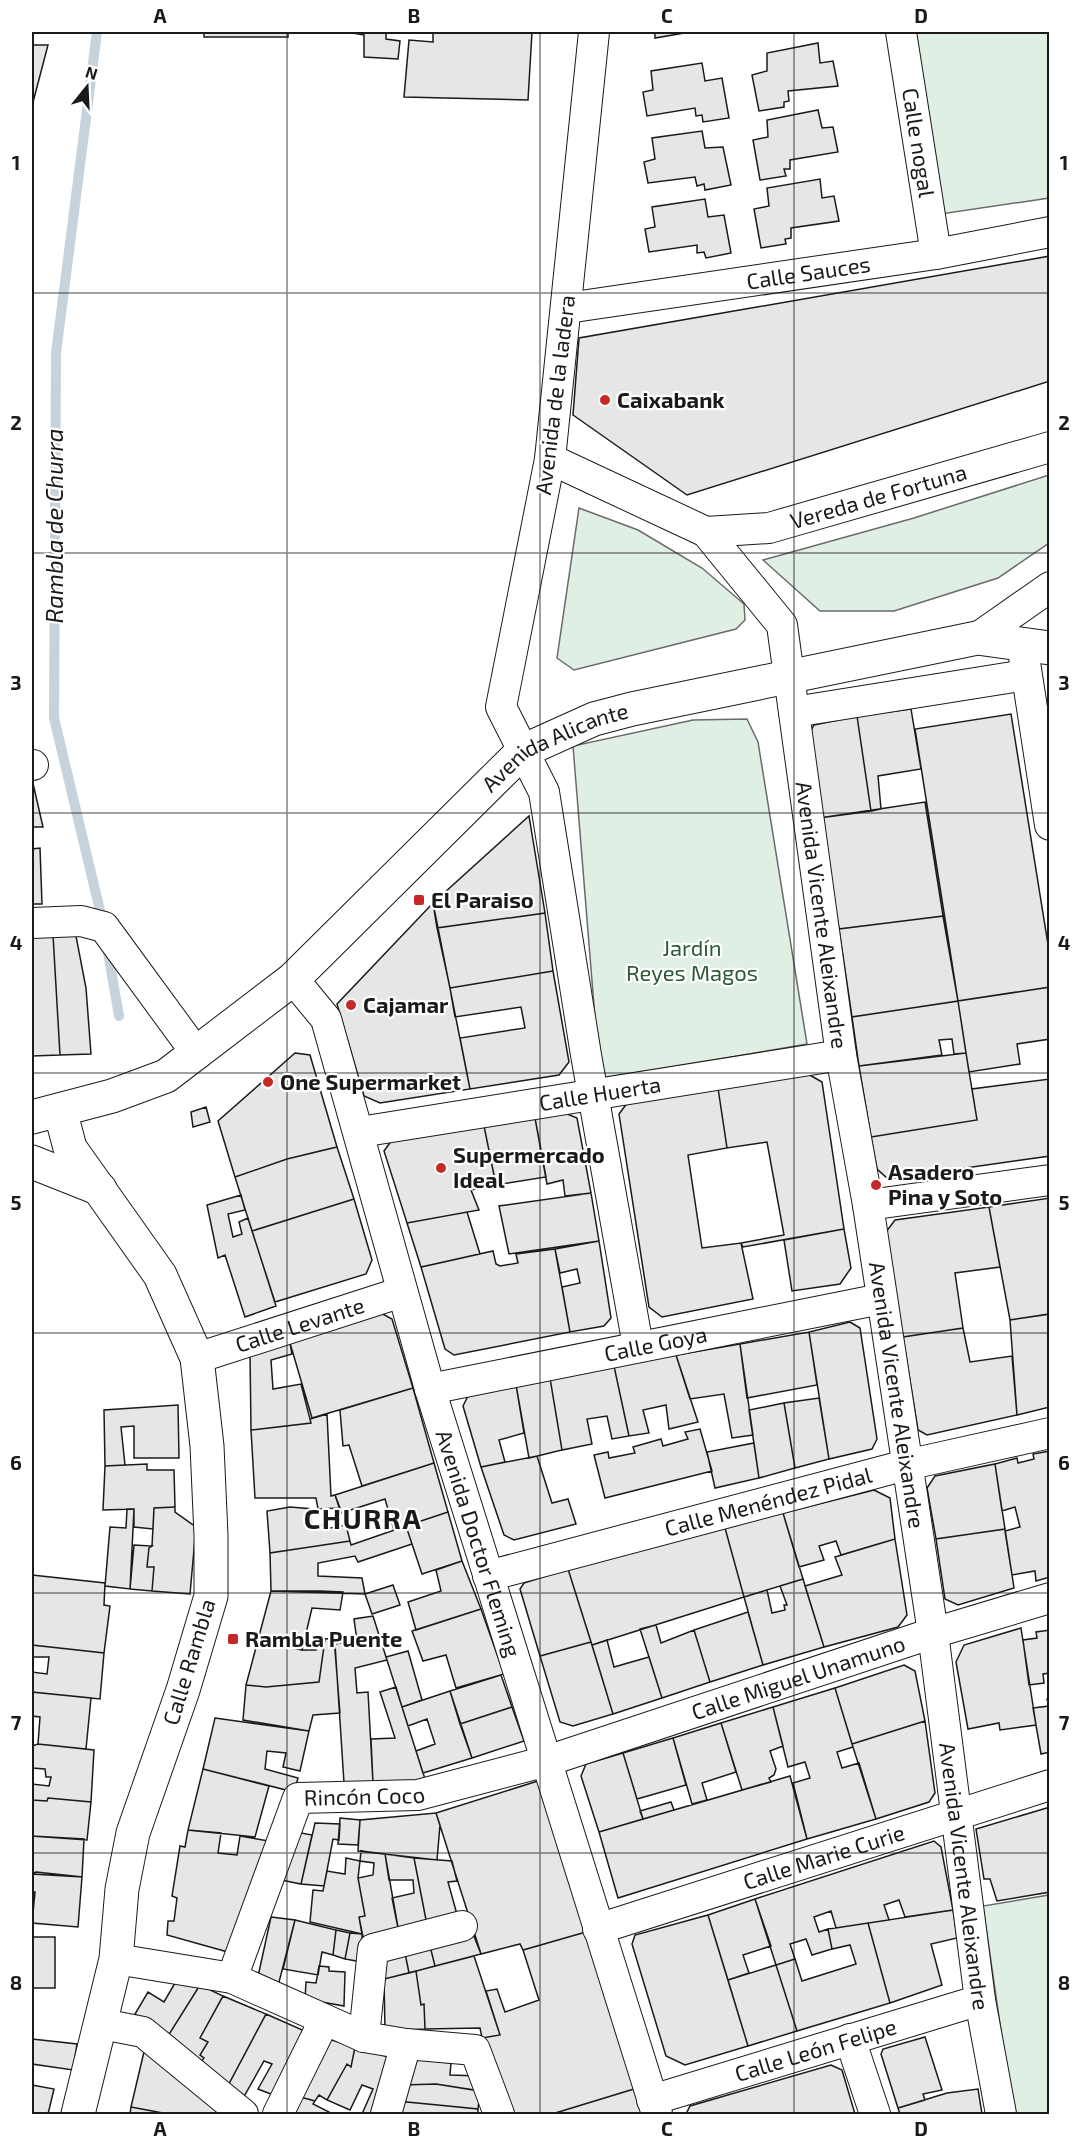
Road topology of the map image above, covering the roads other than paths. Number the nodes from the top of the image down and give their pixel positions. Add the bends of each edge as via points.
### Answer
1 (594, 32) edge
2 (901, 32) edge
3 (1050, 232) edge
4 (936, 254) junction
5 (567, 308) junction
6 (1050, 447) edge
7 (550, 459) junction
8 (706, 532) junction
9 (1050, 587) edge
10 (977, 638) junction
11 (1032, 656) edge
12 (790, 677) junction
13 (794, 712) junction
14 (523, 751) junction
15 (1050, 825) edge
16 (32, 923) edge
17 (293, 979) junction
18 (197, 1054) junction
19 (842, 1055) junction
20 (593, 1095) junction
21 (46, 1114) edge
22 (360, 1132) junction
23 (32, 1162) edge
24 (1050, 1180) edge
25 (100, 1188) junction
26 (868, 1205) junction
27 (402, 1292) junction
28 (881, 1299) junction
29 (638, 1346) junction
30 (197, 1358) junction
31 (430, 1389) junction
32 (1050, 1433) edge
33 (906, 1465) junction
34 (488, 1576) junction
35 (1050, 1598) edge
36 (933, 1633) junction
37 (547, 1761) junction
38 (1050, 1785) edge
39 (956, 1814) junction
40 (462, 1926) dead end
41 (598, 1929) junction
42 (116, 1959) junction
43 (232, 1978) junction
44 (980, 2000) junction
45 (324, 2021) junction
46 (102, 2024) junction
47 (364, 2037) junction
48 (850, 2039) junction
49 (406, 2044) junction
50 (655, 2107) edge
51 (78, 2115) edge
52 (243, 2115) edge
53 (278, 2115) edge
54 (386, 2115) edge
55 (499, 2115) edge
56 (875, 2115) edge
57 (1001, 2115) edge

1 - 5 street, Avenida de la ladera
2 - 4 street, Calle nogal
3 - 4 street, Calle Sauces
4 - 5 street, Calle Sauces
5 - 7 street, Avenida de la ladera
6 - 8 street, Vereda de Fortuna via 769,528
7 - 8 street
7 - 14 street, Avenida de la ladera via 501,707
8 - 12 street, Avenida Vicente Aleixandre via 782,625
9 - 10 street
10 - 11 street, Avenida Alicante
10 - 12 street, Avenida Alicante
11 - 13 street
11 - 15 street
12 - 13 street, Avenida Vicente Aleixandre
12 - 14 street, Avenida Alicante via 594,718
13 - 19 street, Avenida Vicente Aleixandre
14 - 17 street, Avenida Alicante
14 - 20 street, Avenida de la ladera via 544,792
16 - 18 street via 81,921 104,927
17 - 18 street, Avenida Alicante
17 - 22 street, Avenida Doctor Fleming via 327,1019
18 - 21 street, Avenida Alicante via 166,1076
19 - 20 street, Calle Huerta
19 - 26 street, Avenida Vicente Aleixandre
20 - 22 street, Calle Huerta
20 - 29 street, Avenida de la ladera
21 - 25 street, Calle Rambla
22 - 27 street, Avenida Doctor Fleming
23 - 25 street
24 - 26 street
25 - 30 street, Calle Rambla via 160,1275
26 - 28 street, Avenida Vicente Aleixandre
27 - 30 street, Calle Levante
27 - 31 street, Avenida Doctor Fleming
28 - 29 street, Calle Goya
28 - 33 street, Avenida Vicente Aleixandre
29 - 31 street, Calle Goya
30 - 42 street, Calle Rambla via 207,1446 211,1596 133,1833 122,1889
31 - 34 street, Avenida Doctor Fleming
32 - 33 street, Calle Menéndez Pidal
33 - 34 street, Calle Menéndez Pidal
33 - 36 street, Avenida Vicente Aleixandre
34 - 37 street, Avenida Doctor Fleming
35 - 36 street, Calle Miguel Unamuno
36 - 37 street, Calle Miguel Unamuno
36 - 39 street, Avenida Vicente Aleixandre
37 - 41 street, Avenida Doctor Fleming
37 - 43 street, Rincón Coco via 418,1795 298,1798
38 - 39 street, Calle Marie Curie
39 - 41 street, Calle Marie Curie
39 - 44 street, Avenida Vicente Aleixandre
40 - 47 street via 373,1949
41 - 50 street, Avenida Doctor Fleming
42 - 43 street
42 - 46 street, Calle Rambla
43 - 45 street
44 - 48 street, Calle León Felipe
44 - 57 street, Avenida Vicente Aleixandre
45 - 47 street
45 - 53 street
46 - 51 street, Calle Rambla
46 - 52 street via 144,2032
47 - 49 street
48 - 50 street, Calle León Felipe
48 - 56 street
49 - 54 street
49 - 55 street via 475,2050

